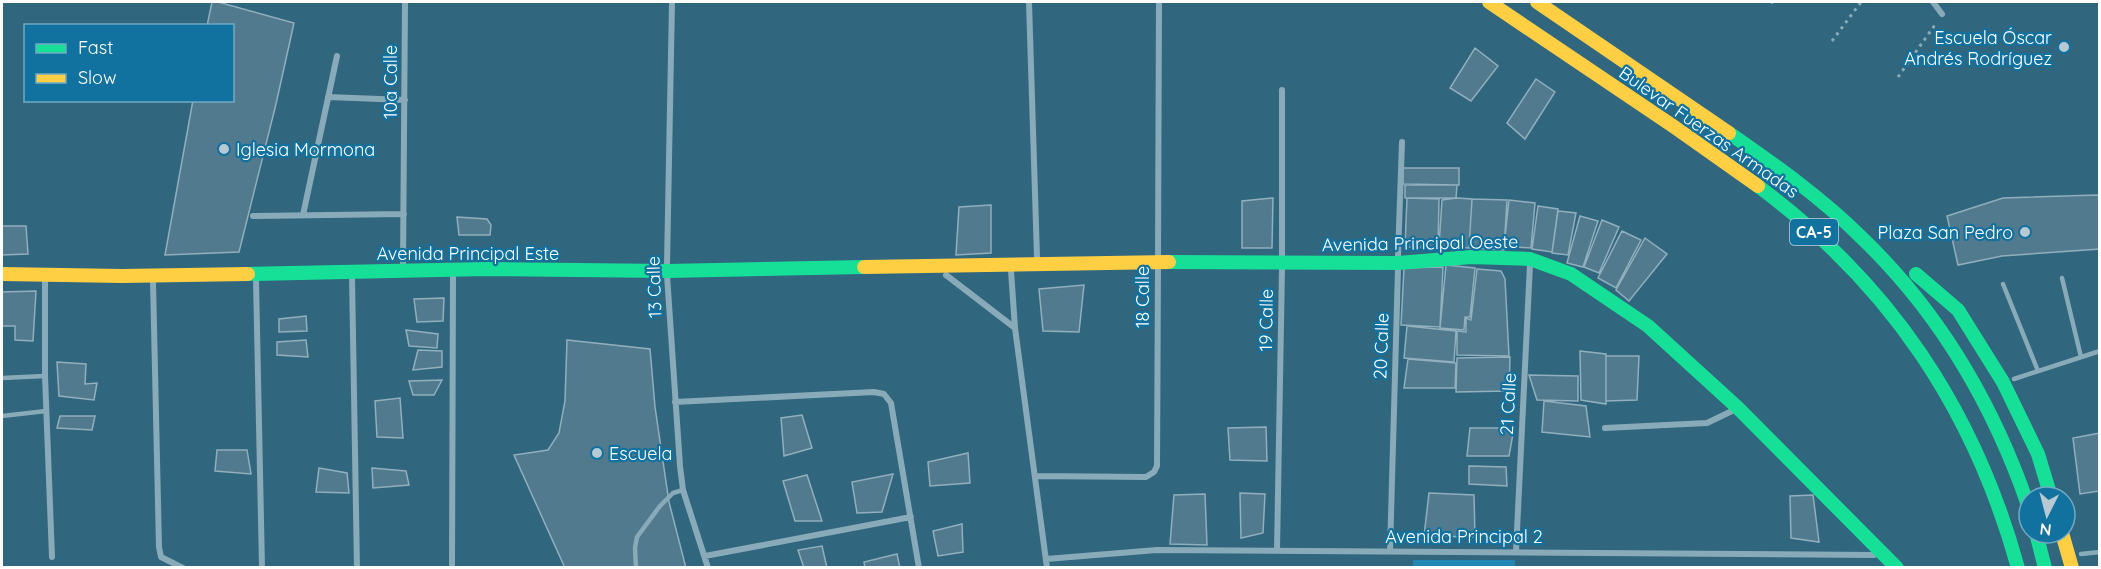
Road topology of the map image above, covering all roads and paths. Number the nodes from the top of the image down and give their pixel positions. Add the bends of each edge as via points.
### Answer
1 (405, 2) edge
2 (672, 2) edge
3 (1029, 2) edge
4 (1159, 2) edge
5 (1489, 2) edge
6 (1537, 2) edge
7 (1861, 2) edge
8 (1933, 2) edge
9 (1942, 14) joint
10 (1832, 41) dead end
11 (337, 56) dead end
12 (1898, 77) dead end
13 (1282, 90) dead end
14 (328, 97) junction
15 (405, 100) junction
16 (1402, 142) dead end
17 (404, 214) junction
18 (303, 215) junction
19 (253, 216) dead end
20 (1862, 237) junction
21 (1530, 259) junction
22 (1158, 262) junction
23 (1282, 263) junction
24 (1398, 263) junction
25 (1037, 264) junction
26 (1011, 265) junction
27 (935, 267) junction
28 (453, 270) junction
29 (352, 271) junction
30 (403, 271) junction
31 (667, 271) junction
32 (256, 272) junction
33 (2, 274) edge
34 (45, 274) junction
35 (153, 275) junction
36 (2062, 278) dead end
37 (2003, 284) dead end
38 (1016, 328) junction
39 (2100, 351) edge
40 (2081, 357) junction
41 (2038, 371) junction
42 (45, 376) junction
43 (2, 378) edge
44 (2003, 382) junction
45 (675, 402) junction
46 (1738, 408) junction
47 (46, 411) junction
48 (2, 417) edge
49 (1605, 428) dead end
50 (1035, 476) junction
51 (2021, 485) edge
52 (2047, 485) edge
53 (684, 490) junction
54 (911, 517) junction
55 (2039, 545) edge
56 (2065, 545) edge
57 (1278, 550) junction
58 (1390, 551) junction
59 (1516, 551) junction
60 (2100, 552) edge
61 (1883, 555) junction
62 (705, 556) junction
63 (52, 557) dead end
64 (1046, 559) junction
65 (2070, 561) edge
66 (183, 567) edge
67 (262, 567) edge
68 (357, 567) edge
69 (453, 567) edge
70 (636, 567) edge
71 (708, 567) edge
72 (919, 567) edge
73 (1047, 567) edge
74 (1897, 567) edge
75 (2018, 567) edge
76 (2045, 567) edge

1 - 15 street, 10a Calle
2 - 31 street, 13 Calle
3 - 25 street
4 - 22 street, 18 Calle
5 - 75 main road, Bulevar Fuerzas Armadas / CA-5 via 1724,161 1819,235 1862,278 1933,372 1961,420 2000,508
6 - 20 main road, Bulevar Fuerzas Armadas / CA-5 via 1739,139
7 - 10 path
8 - 9 street
9 - 12 path
11 - 14 street
13 - 23 street, 19 Calle
14 - 15 street
14 - 18 street
15 - 17 street, 10a Calle
16 - 24 street, 20 Calle
17 - 18 street
17 - 30 street, 10a Calle
18 - 19 street
20 - 44 main road via 1923,278 1958,309
20 - 51 main road, Bulevar Fuerzas Armadas / CA-5 via 1920,300 1957,354 2009,452
21 - 24 main road, Avenida Principal Oeste via 1471,257
21 - 46 main road, Avenida Principal Oeste via 1571,274 1648,326
21 - 59 street, 21 Calle
22 - 23 main road, Avenida Principal Oeste
22 - 25 main road, Avenida Principal Oeste
22 - 50 street, 18 Calle via 1154,472 1146,477
23 - 24 main road, Avenida Principal Oeste
23 - 57 street, 19 Calle
24 - 58 street, 20 Calle
25 - 26 main road, Avenida Principal Oeste
26 - 27 main road, Avenida Principal Oeste
26 - 38 street
27 - 31 main road, Avenida Principal Este
27 - 38 street
28 - 30 main road, Avenida Principal Este
28 - 31 main road, Avenida Principal Este
28 - 69 street
29 - 30 main road, Avenida Principal Este
29 - 32 main road, Avenida Principal Este
29 - 68 street
31 - 45 street, 13 Calle
32 - 35 main road, Avenida Principal Este
32 - 67 street
33 - 34 main road, Avenida Principal Este
34 - 35 main road, Avenida Principal Este
34 - 42 street
35 - 66 street via 160,557
36 - 40 lane
37 - 41 lane
38 - 50 street
39 - 40 lane
40 - 41 lane
41 - 44 lane
42 - 43 lane
42 - 47 street
44 - 52 main road via 2038,454
45 - 53 street, 13 Calle
45 - 54 street via 884,394 891,403
46 - 49 street via 1707,423
46 - 61 main road, Avenida Principal Oeste
47 - 48 lane
47 - 63 street
50 - 64 street
53 - 62 street, 13 Calle
53 - 70 lane via 673,493 637,537
54 - 62 street
54 - 72 street
55 - 76 main road
56 - 65 main road
57 - 58 street, Avenida Principal 2
57 - 64 street, Avenida Principal 2 via 1157,550
58 - 59 street, Avenida Principal 2
59 - 61 street, Avenida Principal 2
60 - 65 lane
61 - 74 main road, Avenida Principal Oeste
62 - 71 street, 13 Calle
64 - 73 street

